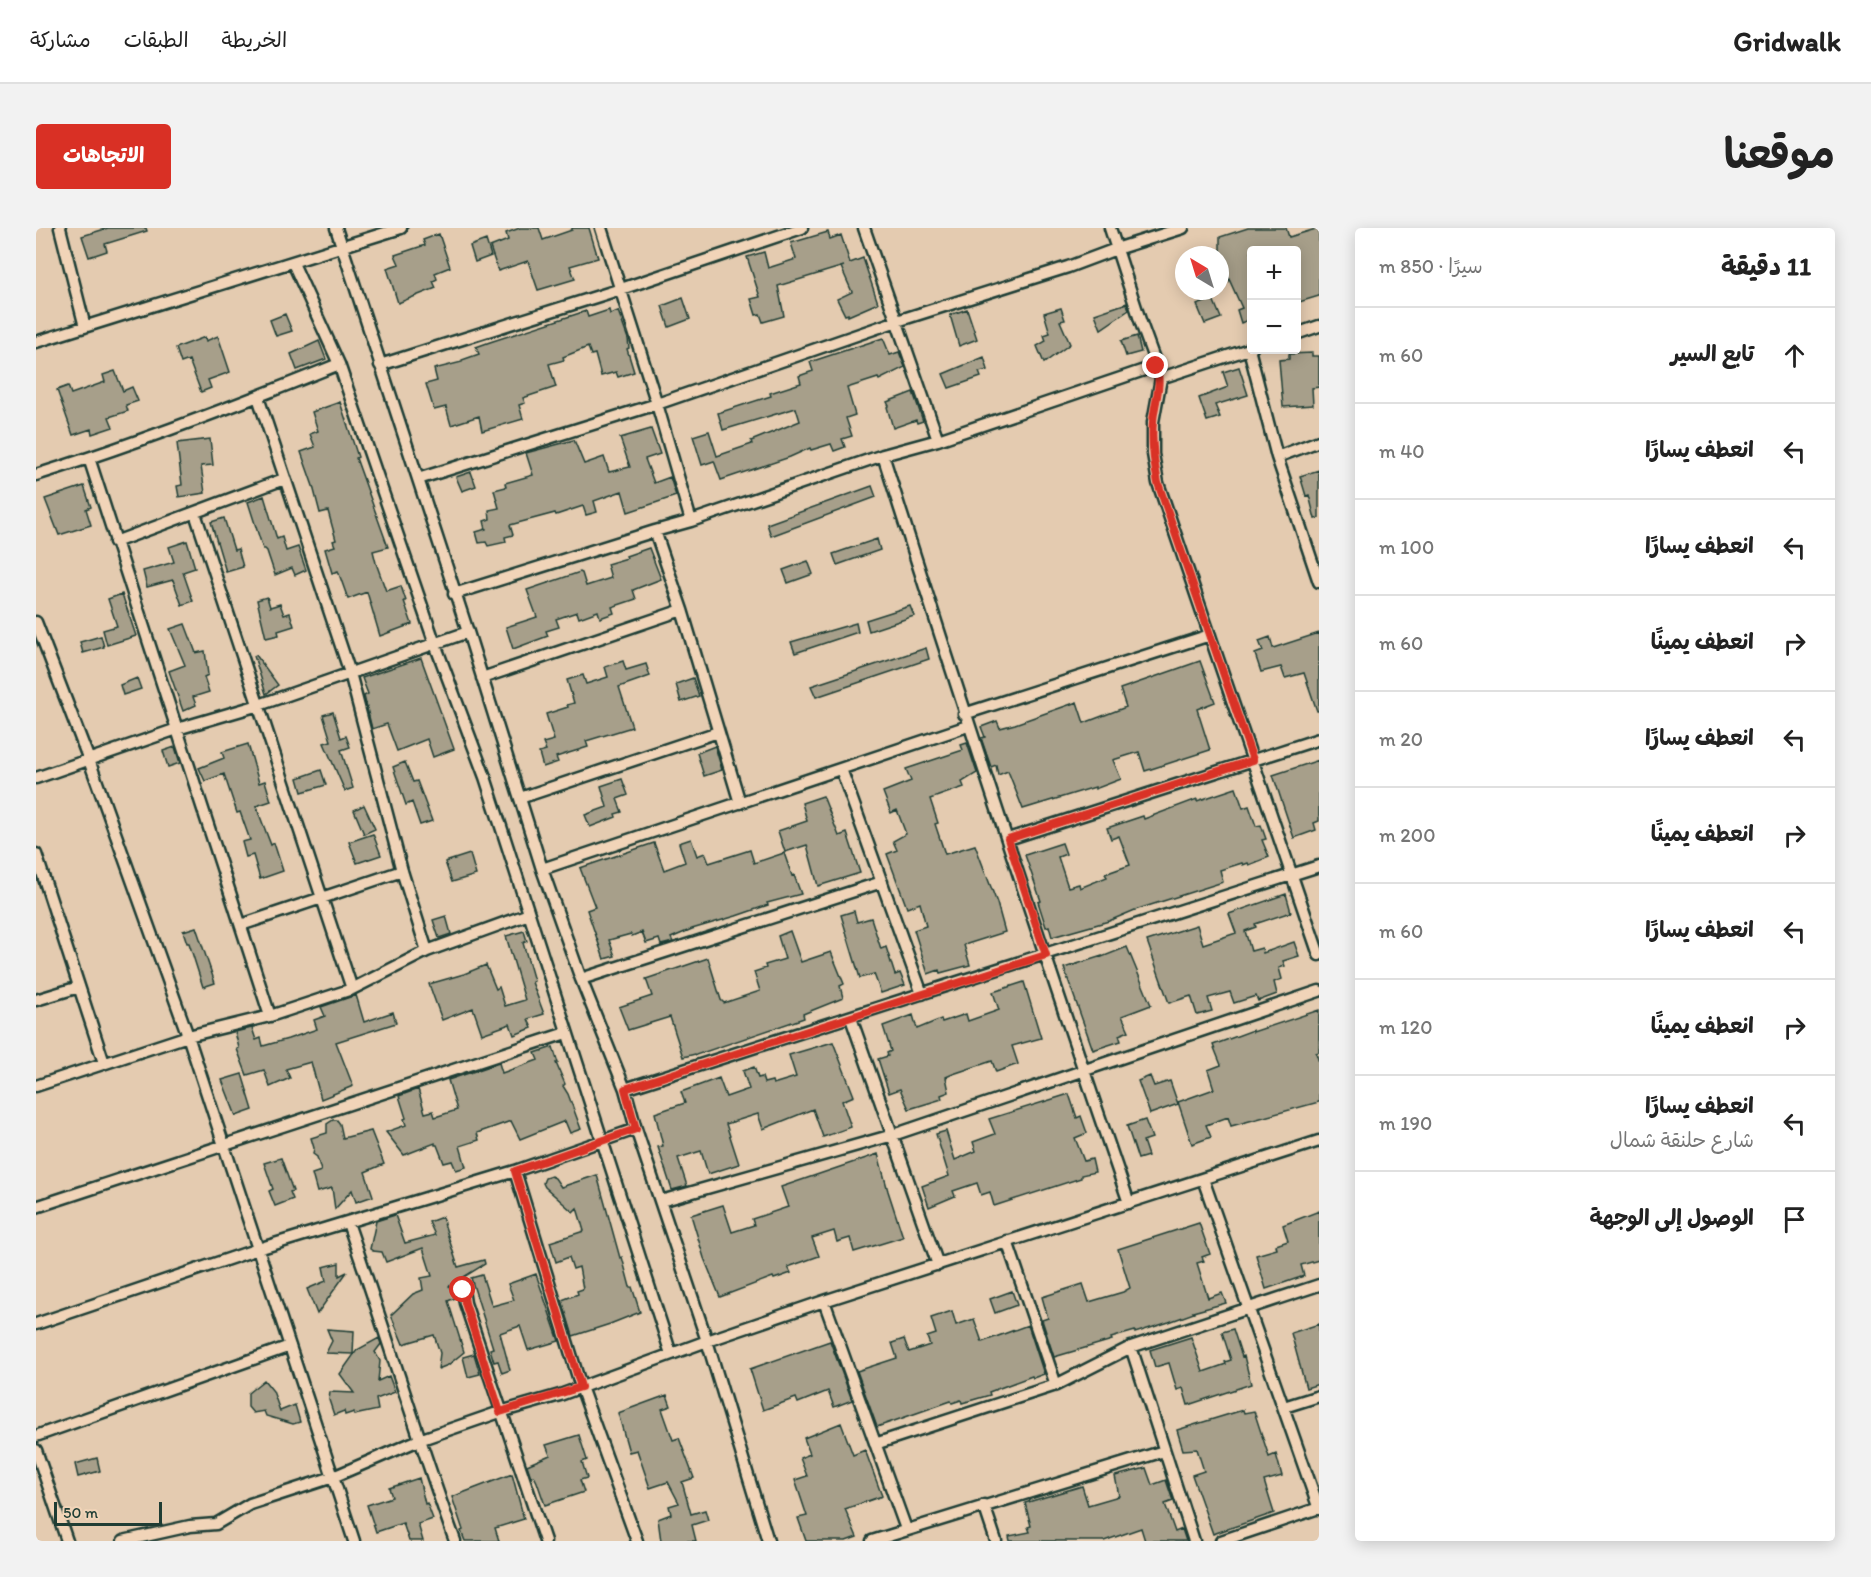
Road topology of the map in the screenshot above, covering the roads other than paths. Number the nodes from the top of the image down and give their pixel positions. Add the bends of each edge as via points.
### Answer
1 (60, 228) edge
2 (336, 228) edge
3 (401, 228) edge
4 (601, 228) edge
5 (802, 228) edge
6 (864, 228) edge
7 (1110, 228) edge
8 (1183, 228) edge
9 (341, 248) junction
10 (1116, 249) junction
11 (293, 263) junction
12 (621, 289) junction
13 (897, 321) junction
14 (1319, 326) edge
15 (85, 327) junction
16 (1301, 332) edge
17 (36, 342) edge
18 (1247, 350) edge
19 (1251, 354) edge
20 (339, 364) junction
21 (380, 365) junction
22 (1156, 366) junction
23 (1161, 378) junction
24 (258, 396) junction
25 (657, 404) junction
26 (938, 440) junction
27 (1319, 441) edge
28 (883, 455) junction
29 (1277, 457) junction
30 (89, 458) junction
31 (36, 475) edge
32 (284, 479) junction
33 (418, 479) junction
34 (195, 513) junction
35 (691, 521) junction
36 (655, 531) junction
37 (115, 542) junction
38 (1319, 582) edge
39 (454, 594) junction
40 (682, 610) junction
41 (36, 622) edge
42 (468, 632) junction
43 (1210, 635) junction
44 (435, 644) junction
45 (350, 673) junction
46 (482, 678) junction
47 (259, 705) junction
48 (964, 714) junction
49 (968, 726) junction
50 (177, 729) junction
51 (718, 732) junction
52 (1319, 739) edge
53 (89, 760) junction
54 (1253, 760) junction
55 (841, 769) junction
56 (36, 778) edge
57 (520, 798) junction
58 (740, 803) junction
59 (1008, 839) junction
60 (36, 854) edge
61 (1319, 866) edge
62 (542, 869) junction
63 (402, 871) junction
64 (1292, 875) junction
65 (882, 882) junction
66 (322, 898) junction
67 (529, 914) junction
68 (241, 925) junction
69 (427, 951) junction
70 (1046, 955) junction
71 (1319, 955) edge
72 (581, 979) junction
73 (79, 987) junction
74 (352, 989) junction
75 (1319, 991) edge
76 (922, 994) junction
77 (36, 1000) edge
78 (270, 1016) junction
79 (851, 1018) junction
80 (566, 1033) junction
81 (188, 1036) junction
82 (104, 1063) junction
83 (1084, 1070) junction
84 (36, 1086) edge
85 (625, 1089) junction
86 (636, 1129) junction
87 (893, 1135) junction
88 (1319, 1141) edge
89 (602, 1142) junction
90 (224, 1145) junction
91 (515, 1171) junction
92 (1203, 1179) junction
93 (661, 1201) junction
94 (1129, 1203) junction
95 (36, 1207) edge
96 (348, 1223) junction
97 (1007, 1241) junction
98 (258, 1249) junction
99 (938, 1265) junction
100 (1319, 1286) edge
101 (463, 1290) dead end
102 (824, 1301) junction
103 (1250, 1308) junction
104 (36, 1324) edge
105 (707, 1341) junction
106 (290, 1347) junction
107 (1131, 1347) junction
108 (671, 1354) junction
109 (1056, 1385) junction
110 (581, 1387) junction
111 (1319, 1396) edge
112 (1284, 1407) junction
113 (500, 1412) junction
114 (36, 1436) edge
115 (419, 1440) junction
116 (875, 1444) junction
117 (36, 1450) edge
118 (1164, 1451) junction
119 (333, 1477) junction
120 (984, 1505) junction
121 (1319, 1509) edge
122 (906, 1530) junction
123 (67, 1541) edge
124 (123, 1541) edge
125 (354, 1541) edge
126 (455, 1541) edge
127 (545, 1541) edge
128 (637, 1541) edge
129 (768, 1541) edge
130 (872, 1541) edge
131 (996, 1541) edge
132 (1194, 1541) edge
133 (1221, 1541) edge

1 - 15 street
2 - 9 street
3 - 9 street
4 - 12 street
5 - 12 street
6 - 13 street
7 - 10 street
8 - 10 street
9 - 11 street
9 - 21 street
10 - 13 street
10 - 22 street
11 - 15 street
11 - 20 street
12 - 21 street
12 - 25 street
13 - 25 street
13 - 26 street
14 - 16 street
15 - 17 street
18 - 23 street
19 - 29 street
20 - 24 street
20 - 44 street
21 - 33 street
22 - 23 street
22 - 26 street
23 - 43 street via 1153,422 1158,483
24 - 30 street
24 - 32 street
25 - 33 street
25 - 35 street
26 - 28 street
27 - 29 street
28 - 35 street
28 - 48 street
29 - 38 street
30 - 31 street
30 - 37 street
32 - 34 street
32 - 45 street
33 - 39 street
34 - 37 street
34 - 47 street
35 - 36 street
36 - 39 street
36 - 40 street
37 - 50 street
39 - 42 street
40 - 46 street
40 - 51 street
41 - 53 street
42 - 44 street
42 - 46 street
43 - 48 street
43 - 54 street
44 - 45 street
44 - 67 street via 485,777
45 - 47 street
45 - 63 street
46 - 57 street
47 - 50 street
47 - 66 street
48 - 49 street
49 - 55 street
49 - 59 street
50 - 53 street
50 - 68 street
51 - 57 street
51 - 58 street
52 - 54 street
53 - 56 street
53 - 81 street
54 - 59 street
54 - 64 street
55 - 58 street
55 - 65 street
57 - 62 street
58 - 62 street
59 - 70 street
60 - 73 street
61 - 64 street
62 - 72 street
63 - 66 street
63 - 69 street
64 - 70 street
64 - 71 street
65 - 72 street
65 - 76 street
66 - 68 street
66 - 74 street
67 - 69 street
67 - 80 street
68 - 78 street
69 - 74 street
70 - 76 street
70 - 83 street
72 - 85 street
73 - 77 street
73 - 82 street
74 - 78 street
75 - 83 street
76 - 79 street
78 - 81 street
79 - 85 street
79 - 87 street
80 - 89 street
80 - 90 street
81 - 82 street
81 - 90 street
82 - 84 street
83 - 87 street
83 - 94 street
85 - 86 street
86 - 89 street
86 - 93 street
87 - 93 street
87 - 99 street
88 - 92 street
89 - 91 street
89 - 108 street
90 - 95 street
90 - 98 street
91 - 96 street
91 - 110 street
92 - 94 street
92 - 103 street
93 - 105 street
94 - 97 street
96 - 98 street
96 - 115 street
97 - 99 street
97 - 109 street
98 - 104 street
98 - 106 street
99 - 102 street
100 - 103 street
101 - 113 street
102 - 105 street
102 - 116 street
103 - 107 street
103 - 112 street
105 - 108 street
105 - 129 street
106 - 114 street
106 - 119 street
107 - 109 street
107 - 118 street
108 - 110 street
109 - 116 street
110 - 113 street
110 - 128 street
111 - 112 street
112 - 121 street
113 - 115 street
113 - 127 street
115 - 119 street
115 - 126 street
116 - 122 street
117 - 123 street
118 - 120 street
118 - 132 street
119 - 124 street via 250,1504 216,1524
119 - 125 street
120 - 122 street
120 - 131 street
121 - 133 street
122 - 130 street

